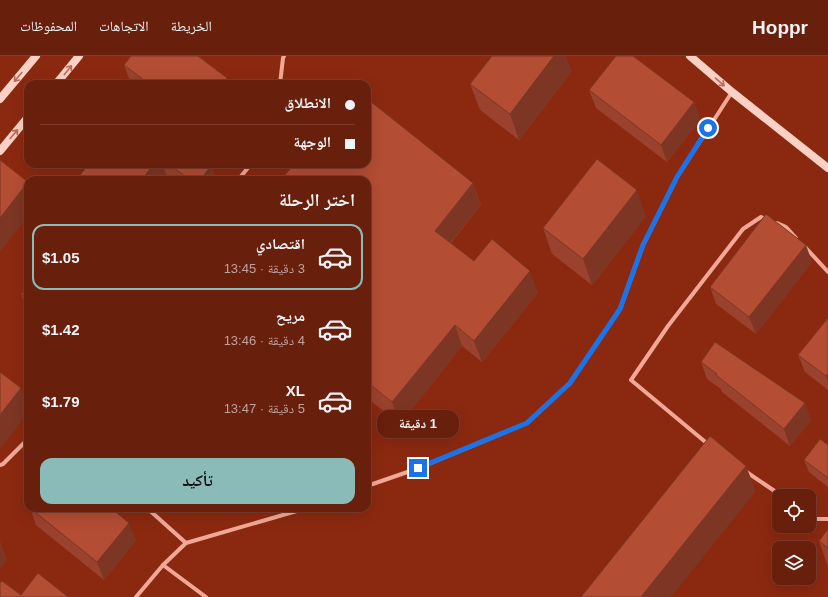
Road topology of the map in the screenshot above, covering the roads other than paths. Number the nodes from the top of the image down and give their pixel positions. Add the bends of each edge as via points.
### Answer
1 (36, 56) edge
2 (79, 56) edge
3 (284, 56) edge
4 (690, 56) edge
5 (59, 80) edge
6 (280, 80) edge
7 (732, 92) junction
8 (0, 99) edge
9 (24, 122) edge
10 (0, 151) edge
11 (248, 168) edge
12 (828, 168) edge
13 (241, 176) edge
14 (828, 272) edge
15 (24, 443) edge
16 (711, 447) edge
17 (0, 465) edge
18 (743, 470) edge
19 (371, 485) edge
20 (772, 489) edge
21 (151, 512) edge
22 (293, 512) edge
23 (816, 519) edge
24 (828, 519) edge
25 (186, 543) junction
26 (163, 565) junction
27 (136, 597) edge
28 (206, 597) edge

1 -> 8 street
5 -> 2 street
3 - 6 street
4 -> 7 street
7 - 12 street
7 - 19 street via 677,177 643,245 620,309 570,383 527,423
10 -> 9 street
11 - 13 street
14 - 16 street via 786,227 761,217 743,229 668,326 631,380
15 - 17 street
18 - 20 street
21 - 25 street
22 - 25 street
23 - 24 street
25 - 26 street
26 - 27 street
26 - 28 street

